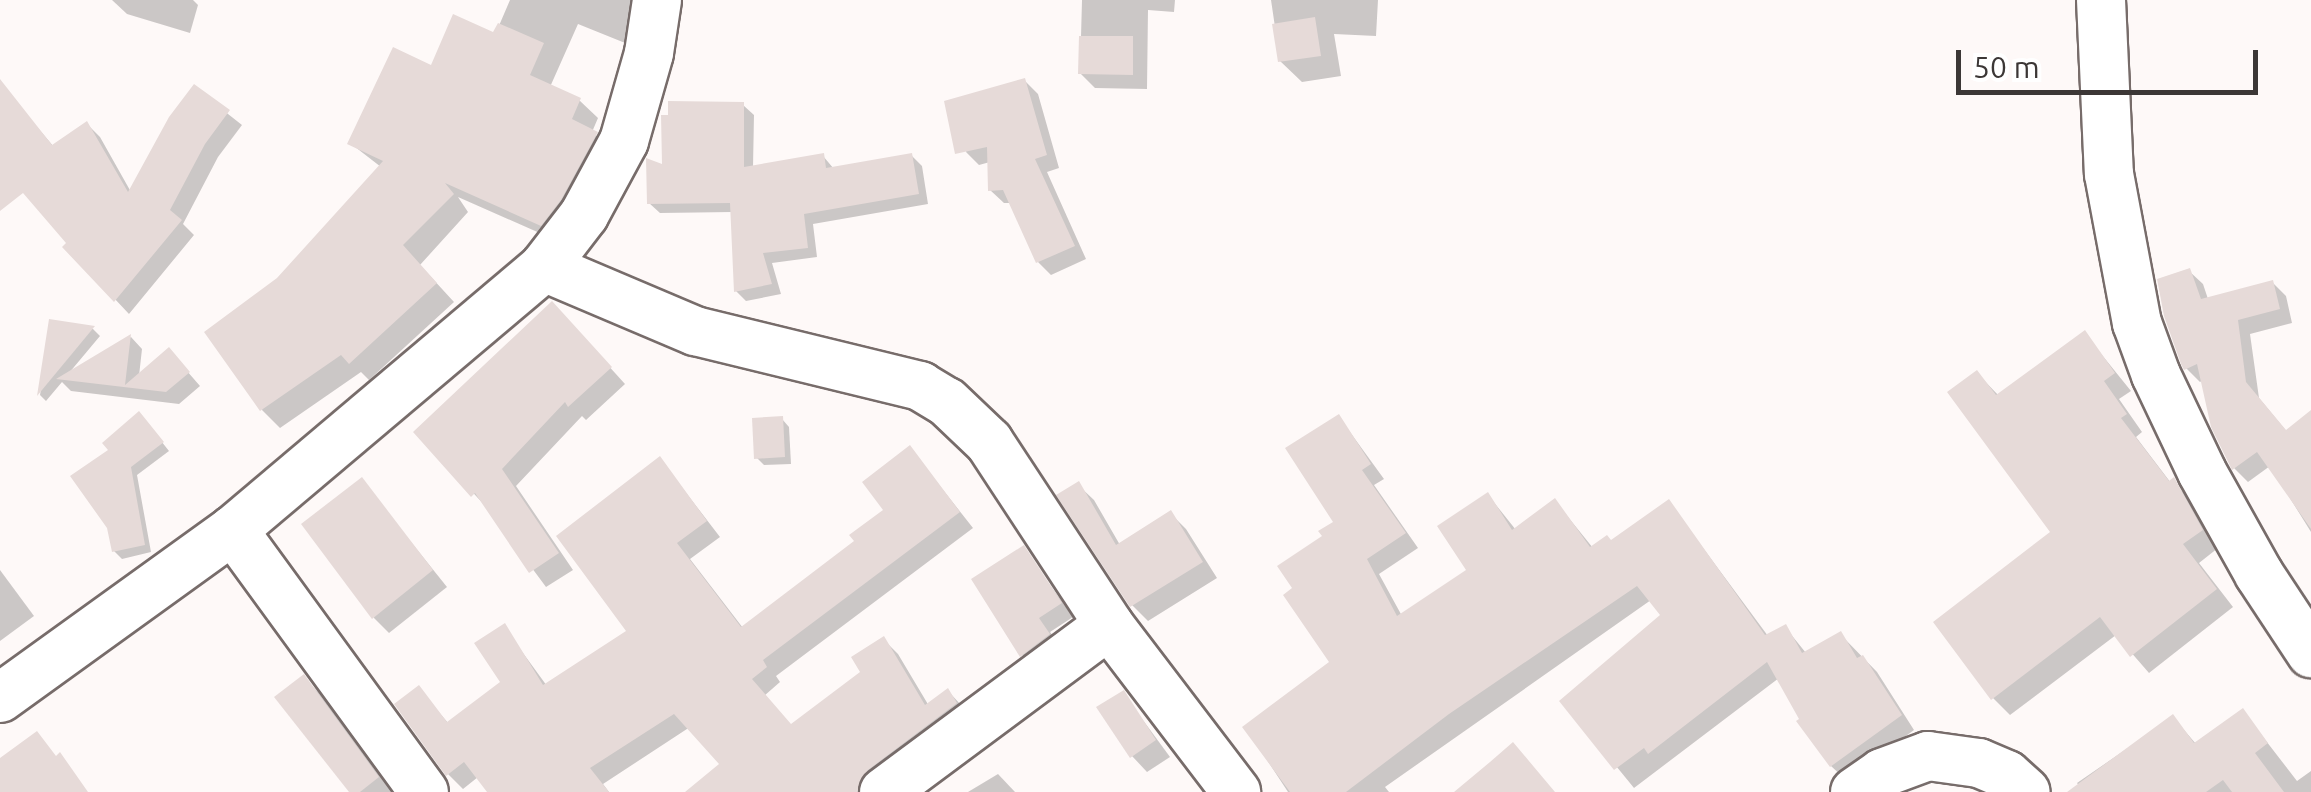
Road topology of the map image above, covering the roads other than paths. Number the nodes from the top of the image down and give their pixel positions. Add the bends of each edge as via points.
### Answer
1 (658, 0) edge
2 (2101, 0) edge
3 (544, 268) junction
4 (233, 530) junction
5 (1109, 626) junction
6 (2311, 653) edge
7 (0, 698) edge
8 (424, 792) edge
9 (884, 792) edge
10 (1236, 792) edge
11 (1854, 792) edge
12 (2026, 792) edge

1 - 3 street via 624,141 584,215
2 - 6 street via 2110,174 2137,323 2202,472
3 - 4 street
3 - 5 street via 695,331 920,386 948,402 990,442
4 - 7 street
4 - 8 street
5 - 9 street
5 - 10 street
11 - 12 street via 1928,756 1978,763

